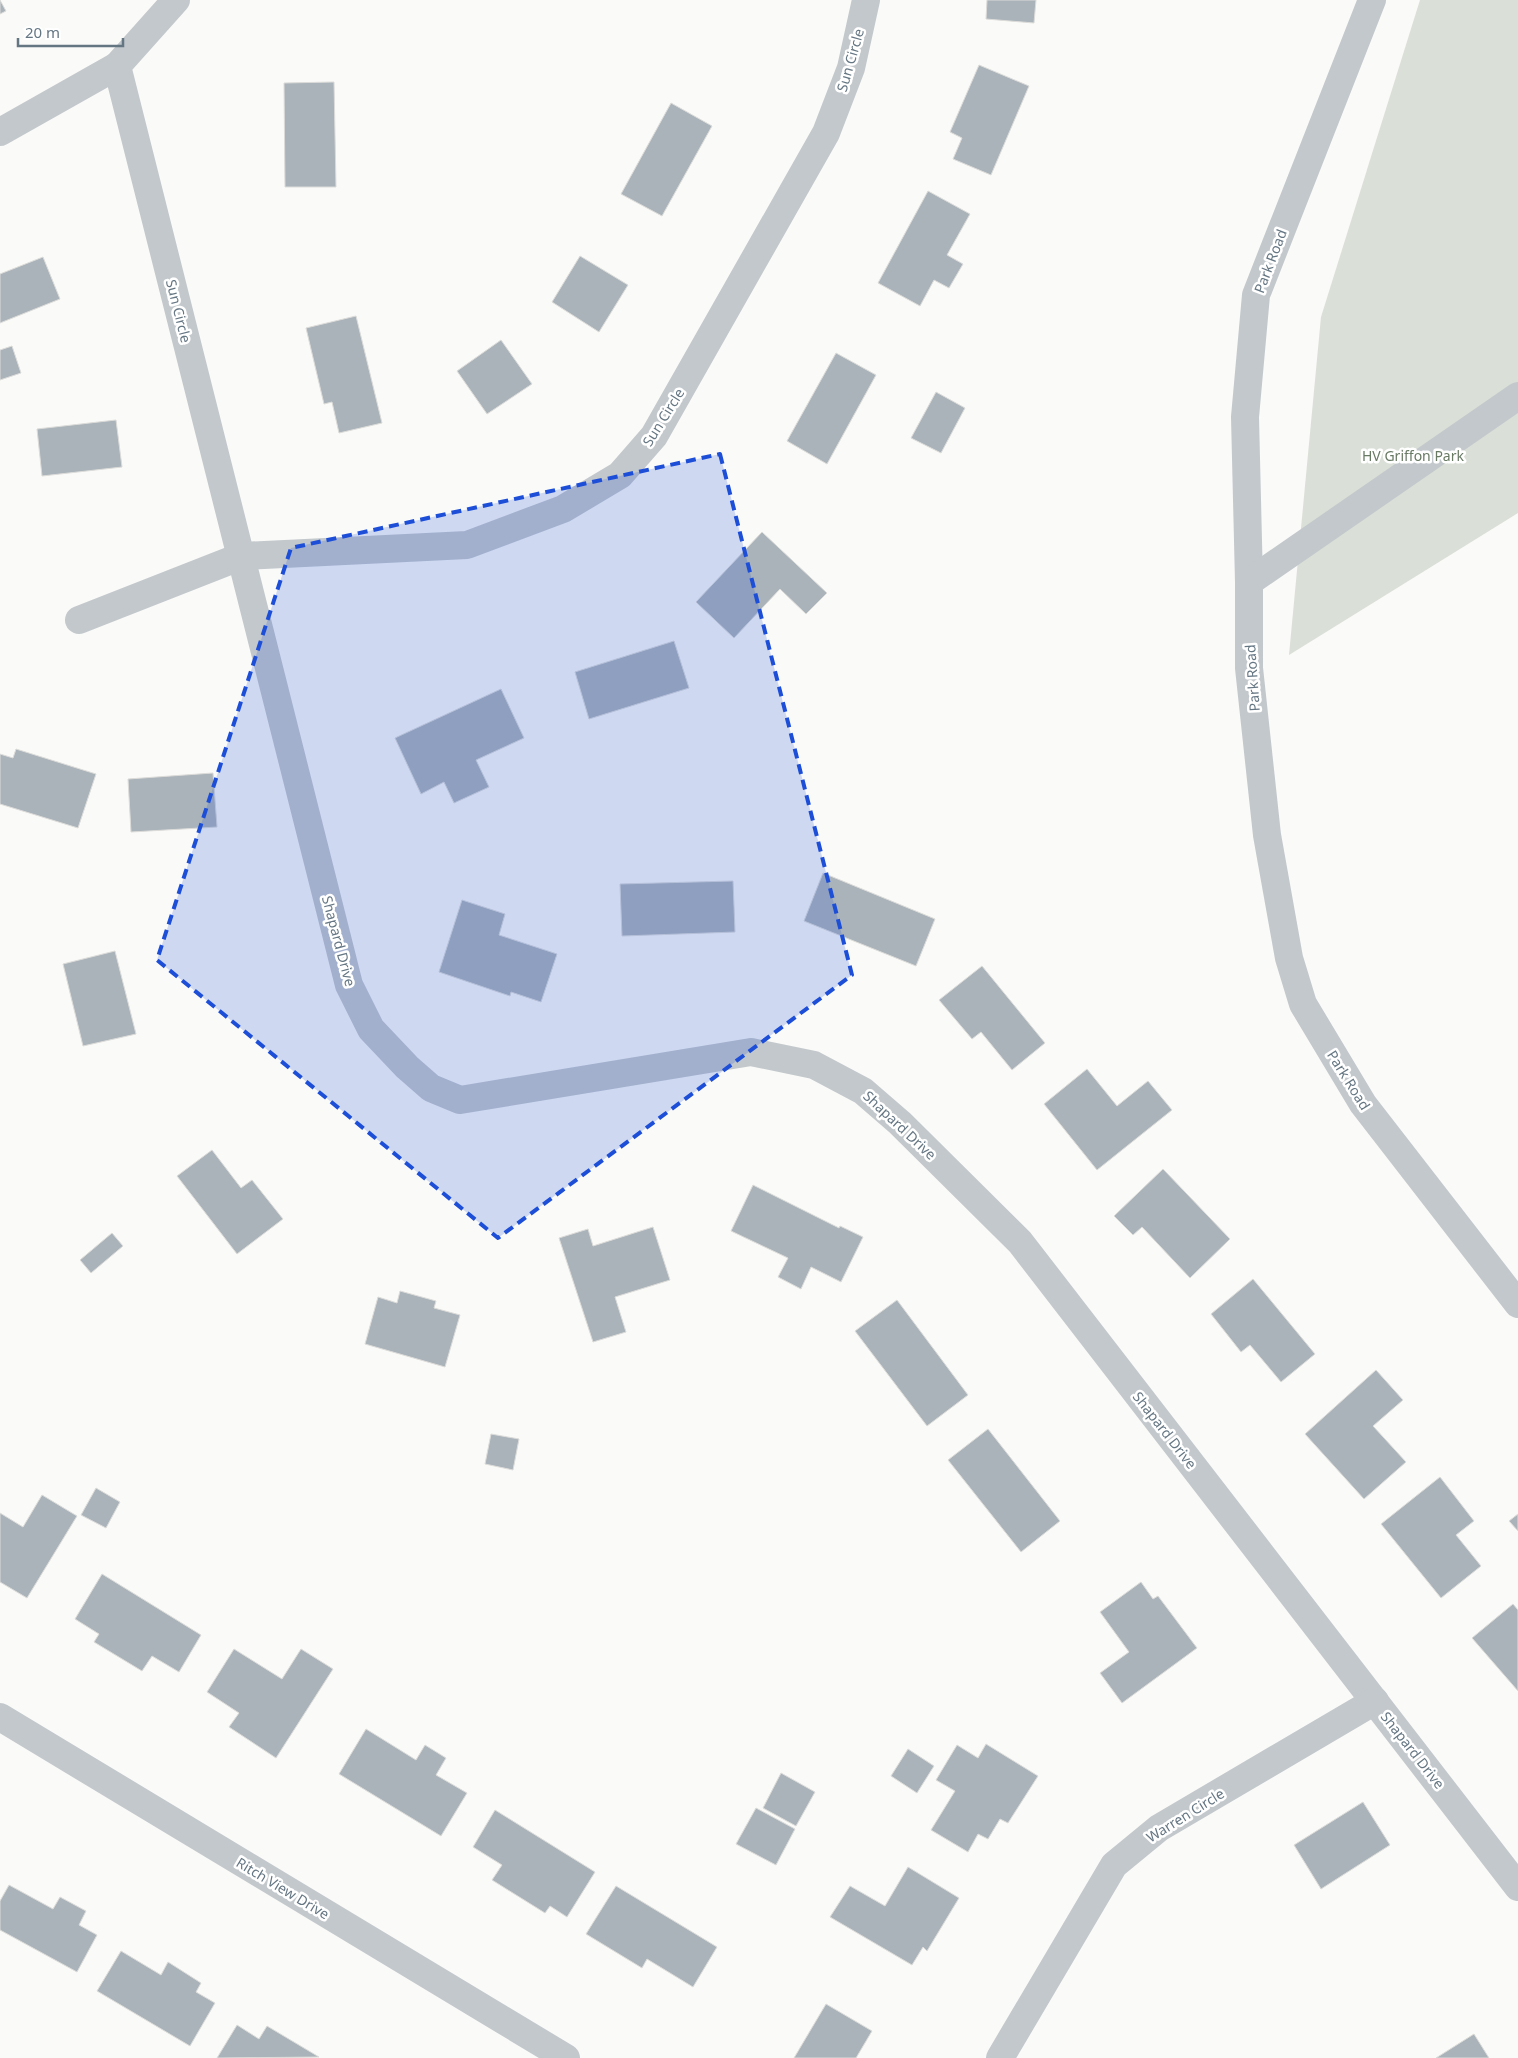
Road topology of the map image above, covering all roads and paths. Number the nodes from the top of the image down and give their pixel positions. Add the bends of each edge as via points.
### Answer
1 (176, 0) edge
2 (866, 0) edge
3 (1372, 0) edge
4 (117, 66) junction
5 (0, 132) edge
6 (1518, 396) edge
7 (242, 556) junction
8 (1250, 582) junction
9 (79, 620) dead end
10 (1518, 1304) edge
11 (1375, 1701) junction
12 (0, 1717) edge
13 (1518, 1887) edge
14 (566, 2058) edge
15 (1000, 2058) edge

1 - 4 street
2 - 7 street, Sun Circle via 851,68 826,133 654,436 620,475 563,509 467,545
3 - 8 street, Park Road via 1256,295 1245,417
4 - 5 street
4 - 7 street, Sun Circle
6 - 8 street
7 - 9 street, Sun Circle
7 - 11 street, Shapard Drive via 349,985 371,1029 406,1068 431,1088 460,1100 751,1052 814,1065 863,1090 1020,1242
8 - 10 street, Park Road via 1249,668 1267,835 1289,958 1303,1004 1363,1104
11 - 13 street, Shapard Drive
11 - 15 street, Warren Circle via 1159,1828 1114,1865
12 - 14 street, Ritch View Drive

